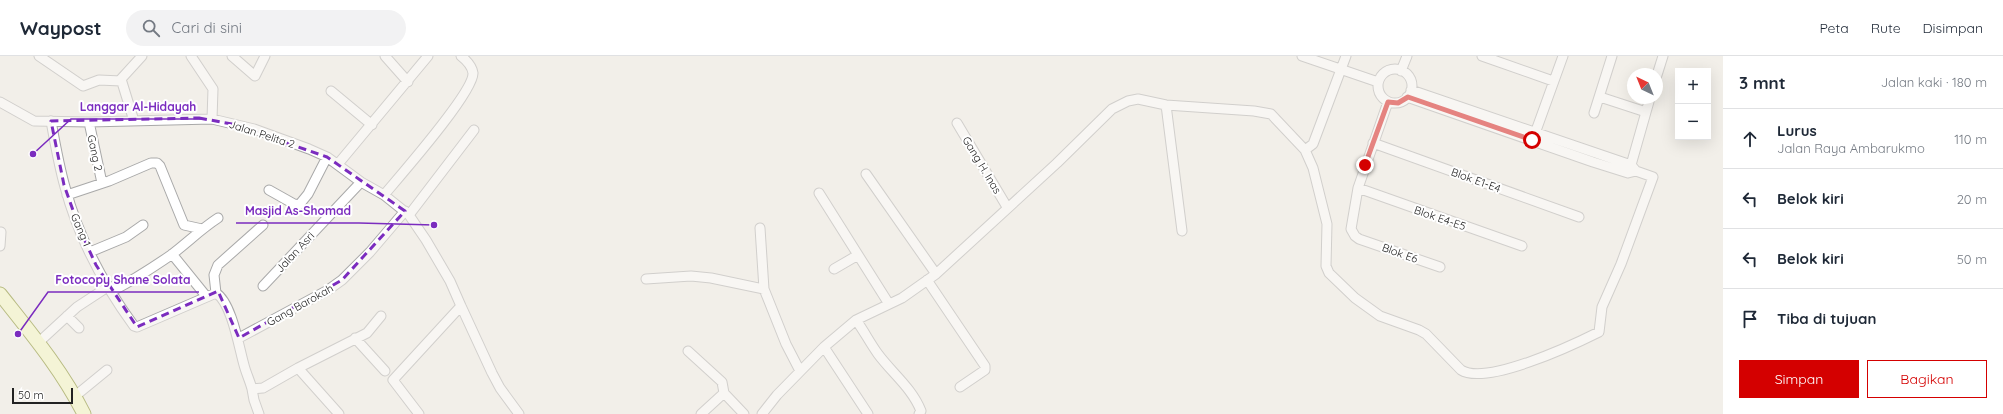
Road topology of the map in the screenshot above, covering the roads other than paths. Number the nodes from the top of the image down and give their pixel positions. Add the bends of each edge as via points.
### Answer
1 (39, 56) edge
2 (142, 56) edge
3 (191, 56) edge
4 (232, 56) edge
5 (266, 56) edge
6 (385, 56) edge
7 (428, 56) edge
8 (461, 56) edge
9 (1302, 56) edge
10 (1346, 56) edge
11 (1407, 56) edge
12 (1482, 56) edge
13 (1562, 56) edge
14 (1612, 56) edge
15 (1663, 56) edge
16 (1659, 68) edge
17 (1341, 70) junction
18 (1401, 71) junction
19 (1553, 81) junction
20 (121, 82) junction
21 (408, 82) junction
22 (1378, 82) junction
23 (331, 91) dead end
24 (1409, 93) junction
25 (1600, 97) junction
26 (0, 102) edge
27 (1388, 102) junction
28 (1648, 104) edge
29 (1166, 105) junction
30 (1646, 112) junction
31 (1594, 113) dead end
32 (212, 119) junction
33 (134, 120) junction
34 (51, 121) junction
35 (89, 122) junction
36 (957, 123) dead end
37 (372, 125) junction
38 (474, 130) dead end
39 (1534, 136) junction
40 (1373, 143) junction
41 (1305, 150) junction
42 (327, 157) junction
43 (338, 164) junction
44 (1633, 168) junction
45 (866, 174) dead end
46 (361, 182) junction
47 (102, 183) junction
48 (1358, 188) junction
49 (269, 190) dead end
50 (819, 193) dead end
51 (384, 195) junction
52 (67, 196) junction
53 (1007, 207) junction
54 (407, 213) junction
55 (1579, 217) dead end
56 (218, 218) dead end
57 (143, 225) dead end
58 (263, 225) dead end
59 (760, 228) dead end
60 (202, 229) junction
61 (1182, 231) dead end
62 (1, 232) edge
63 (0, 246) edge
64 (1522, 246) dead end
65 (90, 252) junction
66 (172, 254) junction
67 (858, 255) junction
68 (1440, 267) dead end
69 (834, 269) dead end
70 (936, 274) junction
71 (646, 279) dead end
72 (927, 280) junction
73 (263, 286) dead end
74 (110, 288) junction
75 (764, 289) junction
76 (216, 293) junction
77 (0, 294) edge
78 (206, 296) junction
79 (460, 303) junction
80 (889, 304) junction
81 (67, 316) junction
82 (381, 316) dead end
83 (856, 320) junction
84 (79, 328) dead end
85 (239, 338) junction
86 (355, 338) junction
87 (38, 342) junction
88 (824, 347) junction
89 (688, 351) dead end
90 (298, 368) junction
91 (107, 370) dead end
92 (385, 371) dead end
93 (800, 371) junction
94 (960, 387) dead end
95 (252, 389) junction
96 (724, 393) junction
97 (74, 397) junction
98 (517, 413) edge
99 (866, 413) edge
100 (84, 414) edge
101 (259, 414) edge
102 (339, 414) edge
103 (419, 414) edge
104 (701, 414) edge
105 (744, 414) edge
106 (762, 414) edge
107 (919, 414) edge

1 - 20 street via 83,86 99,80
2 - 20 street via 122,77
3 - 32 street via 213,89
4 - 5 street via 255,76
6 - 21 street
7 - 21 street
8 - 51 street via 470,65 473,74 471,81 446,120
9 - 17 street
10 - 17 street
11 - 18 street
12 - 19 street
13 - 19 street
14 - 25 street
15 - 16 street
17 - 22 street
17 - 41 street via 1313,144
18 - 22 street via 1389,71 1383,74
18 - 24 street via 1411,82
19 - 39 street
20 - 33 street
21 - 37 street
22 - 27 street via 1379,93
23 - 37 street
24 - 27 street via 1398,103
24 - 39 street
25 - 30 street
25 - 31 street
26 - 34 street, Jalan Pelita 2 via 34,120
27 - 40 street
28 - 30 street
29 - 41 street via 1267,112 1277,119
29 - 53 street via 1138,99 1112,109
29 - 61 street
30 - 44 street
32 - 33 street, Jalan Pelita 2
32 - 42 street, Jalan Pelita 2 via 254,129
33 - 35 street, Jalan Pelita 2
34 - 35 street, Jalan Pelita 2
34 - 52 street, Gang 1
35 - 47 street, Gang 2
36 - 53 street, Gang H. Inas
37 - 43 street
38 - 54 street, Gang Barokah via 436,181
39 - 44 street
40 - 48 street
40 - 55 street, Blok E1-E4
41 - 44 street via 1313,168 1327,224 1326,266 1329,273 1355,298 1380,316 1426,334 1460,370 1474,375 1503,371 1599,332 1602,307 1653,177
42 - 43 street, Jalan Pelita 2
42 - 49 street via 300,205
43 - 46 street, Jalan Pelita 2
45 - 70 street
46 - 51 street, Jalan Pelita 2
46 - 73 street, Jalan Asri
47 - 52 street
47 - 60 street via 151,163 158,164 184,225
48 - 64 street, Blok E4-E5
48 - 68 street, Blok E6 via 1351,229 1353,234 1360,239
50 - 67 street
51 - 54 street, Jalan Pelita 2
52 - 65 street, Gang 1
53 - 70 street
54 - 79 street, Jalan Pelita 2 via 426,240
54 - 85 street, Gang Barokah via 342,280
56 - 60 street
57 - 65 street via 126,237
58 - 76 street via 218,266 214,275
59 - 75 street
60 - 66 street
62 - 63 street
65 - 74 street, Gang 1
66 - 74 street via 136,278
66 - 78 street
67 - 69 street
67 - 80 street
70 - 72 street
71 - 75 street via 691,276
72 - 80 street
72 - 94 street via 985,366 985,370
74 - 78 street, Gang 1 via 136,328
74 - 81 street
75 - 93 street
76 - 78 street
76 - 85 street via 222,299
77 - 87 main road
79 - 98 street, Jalan Pelita 2 via 492,373
79 - 103 street via 392,380
80 - 83 street
81 - 84 street
81 - 87 street
82 - 86 street via 366,332
83 - 88 street
83 - 107 street via 878,354 909,390 921,410
85 - 95 street via 244,366
86 - 90 street
86 - 92 street
87 - 97 main road
88 - 93 street
88 - 99 street
89 - 96 street via 722,382
90 - 95 street via 263,388
90 - 102 street
91 - 97 street
93 - 106 street
95 - 101 street
96 - 104 street
96 - 105 street
97 - 100 main road

